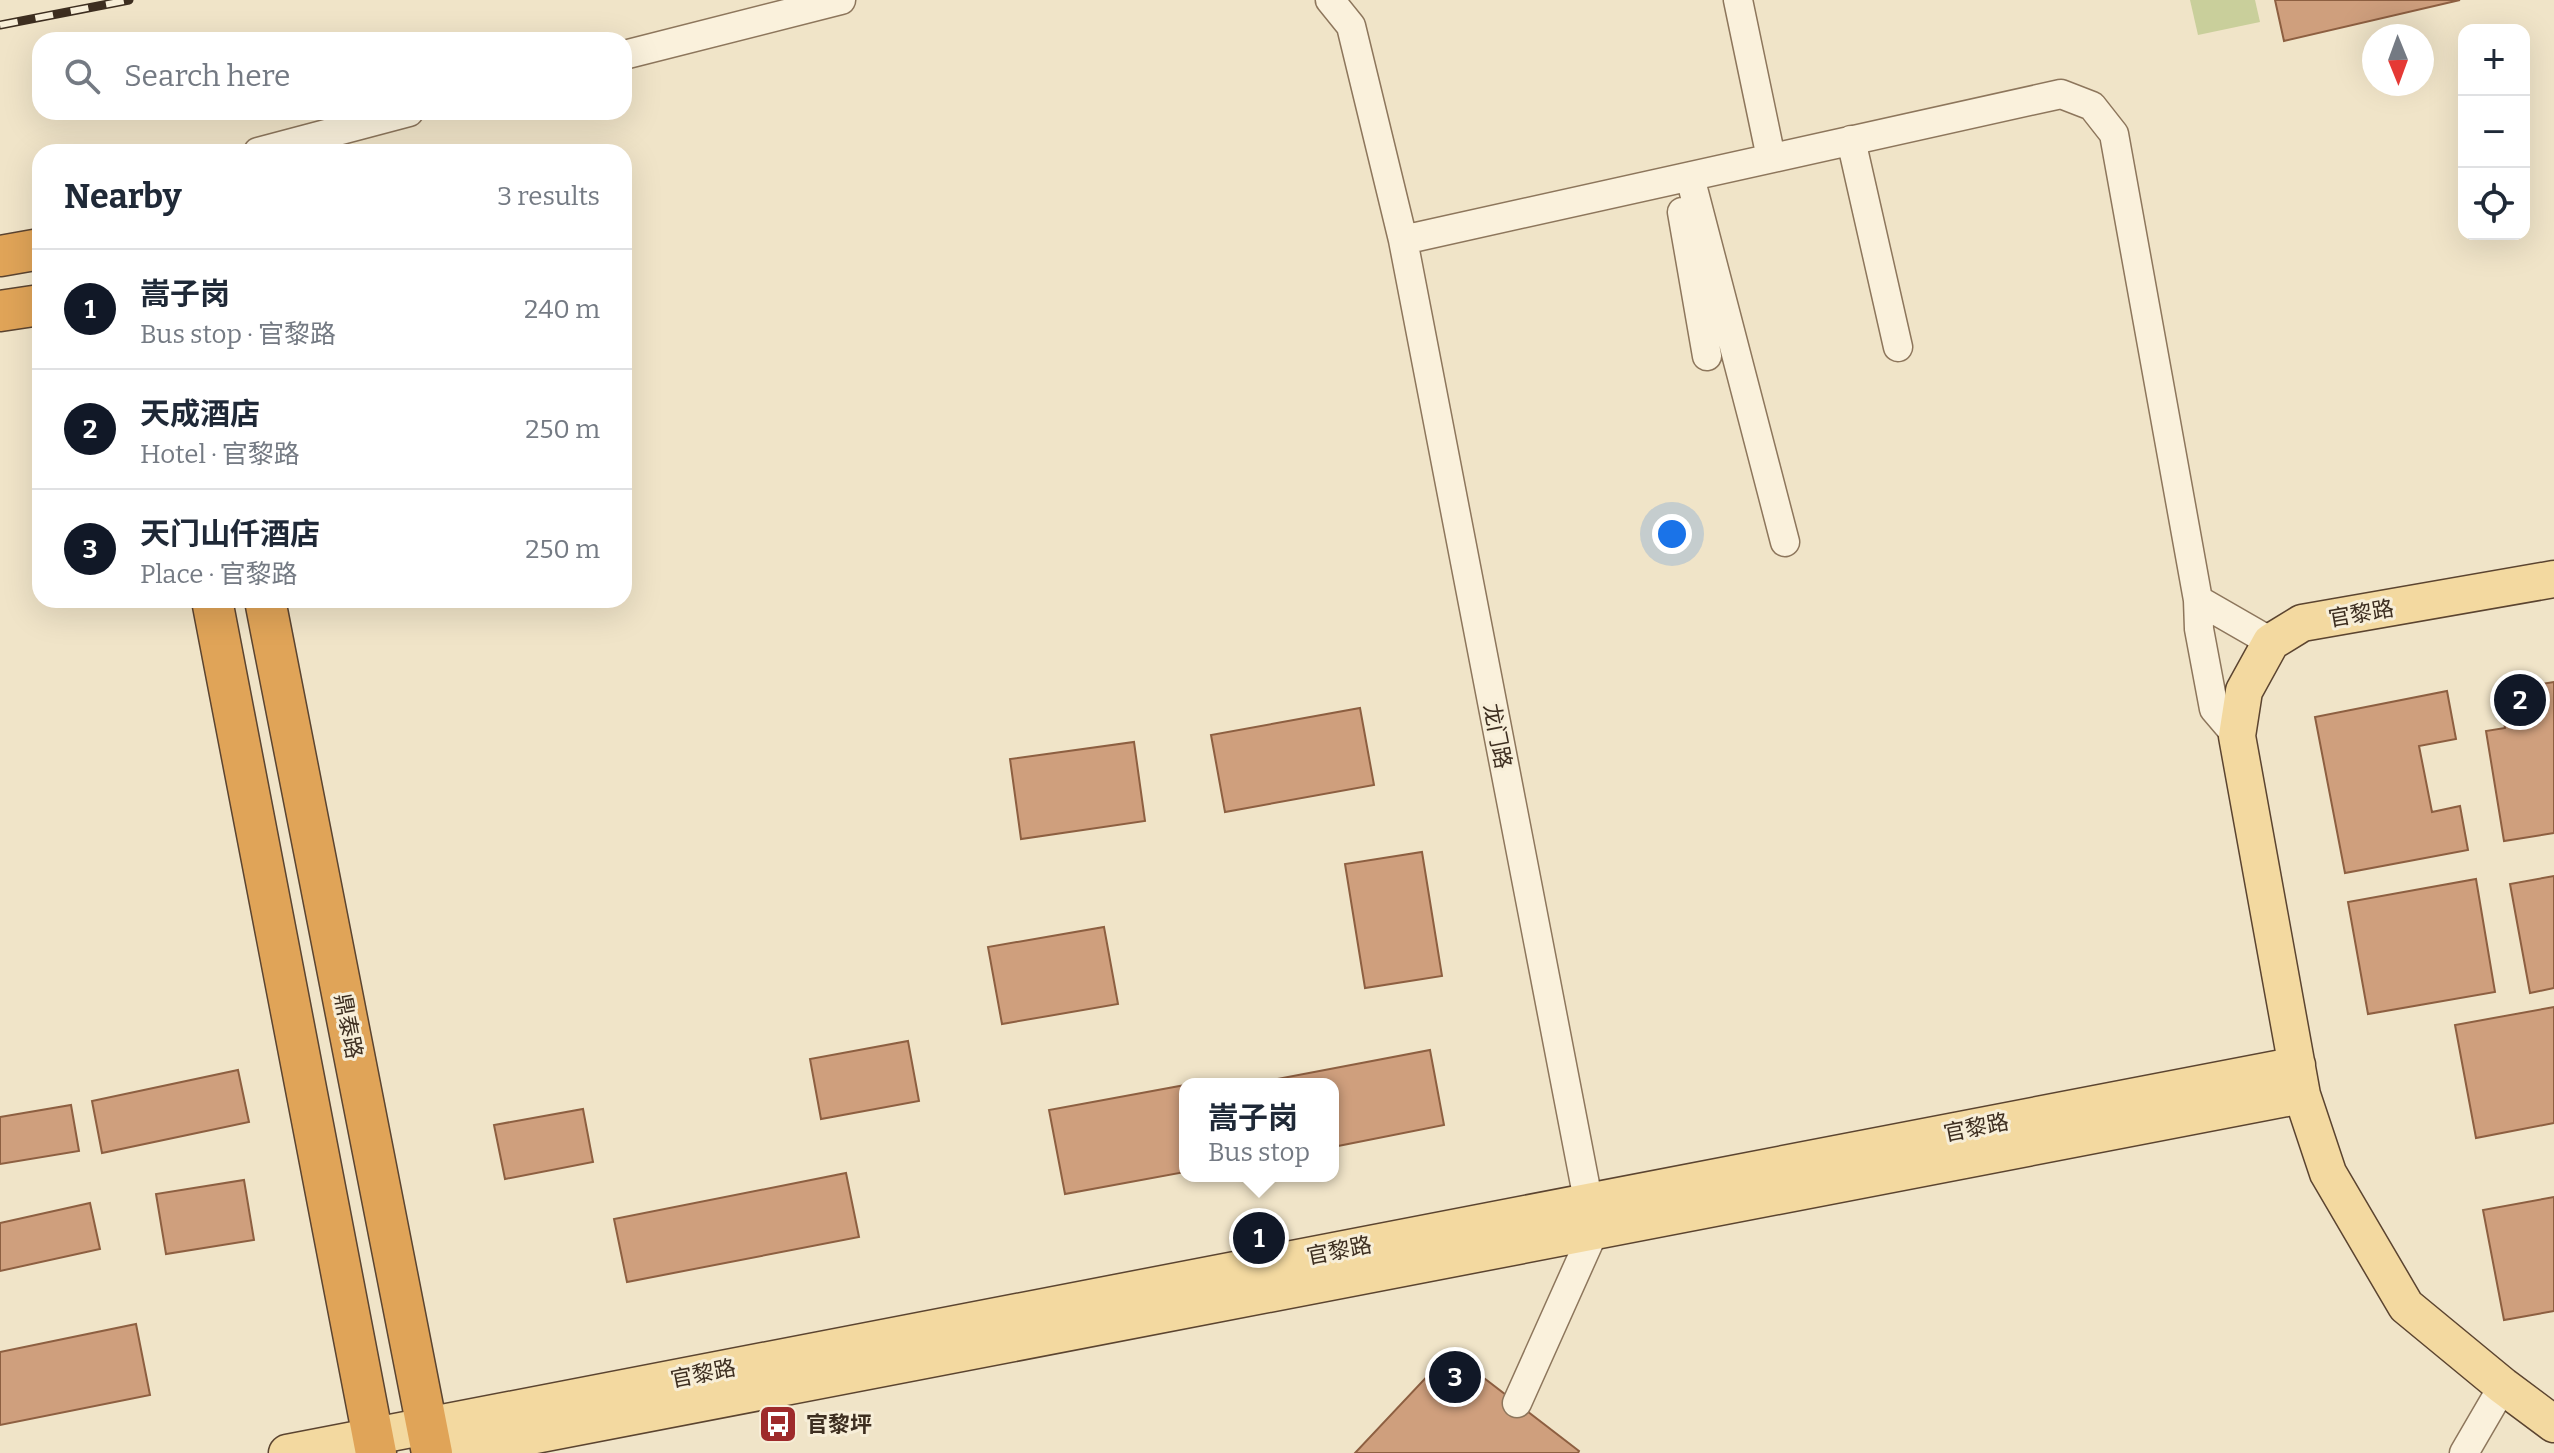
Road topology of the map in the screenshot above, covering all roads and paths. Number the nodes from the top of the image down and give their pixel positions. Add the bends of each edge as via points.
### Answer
1 (841, 0) edge
2 (1330, 0) edge
3 (1738, 0) edge
4 (632, 53) edge
5 (379, 120) edge
6 (1851, 140) junction
7 (288, 144) edge
8 (1771, 158) junction
9 (1683, 178) junction
10 (1403, 240) junction
11 (32, 250) edge
12 (0, 256) edge
13 (32, 306) edge
14 (0, 311) edge
15 (1898, 347) dead end
16 (1707, 356) dead end
17 (1785, 542) dead end
18 (2554, 579) edge
19 (2198, 600) junction
20 (214, 608) edge
21 (267, 608) edge
22 (2271, 642) junction
23 (2237, 736) junction
24 (2300, 1080) junction
25 (1591, 1217) junction
26 (2503, 1386) junction
27 (1517, 1403) dead end
28 (2554, 1424) edge
29 (433, 1444) edge
30 (374, 1445) edge
31 (287, 1453) edge
32 (2464, 1453) edge

1 - 4 street
2 - 10 street, 龙门路 via 1351,26
3 - 8 street
5 - 7 street
6 - 8 street
6 - 15 street
6 - 19 street via 2061,94 2092,106 2114,134
8 - 9 street
9 - 10 street
9 - 16 street
9 - 17 street
10 - 25 street, 龙门路
11 - 12 highway
13 - 14 highway
18 - 22 main road, 官黎路 via 2302,623
19 - 22 street
19 - 23 street via 2214,709
20 - 30 highway
21 - 29 highway, 鼎泰路
22 - 23 main road via 2244,691
23 - 24 main road
24 - 25 main road, 官黎路
24 - 26 main road via 2328,1173 2406,1306
25 - 27 street
25 - 29 main road, 官黎路
26 - 28 main road
26 - 32 street
29 - 30 main road, 官黎路
30 - 31 main road, 官黎路

